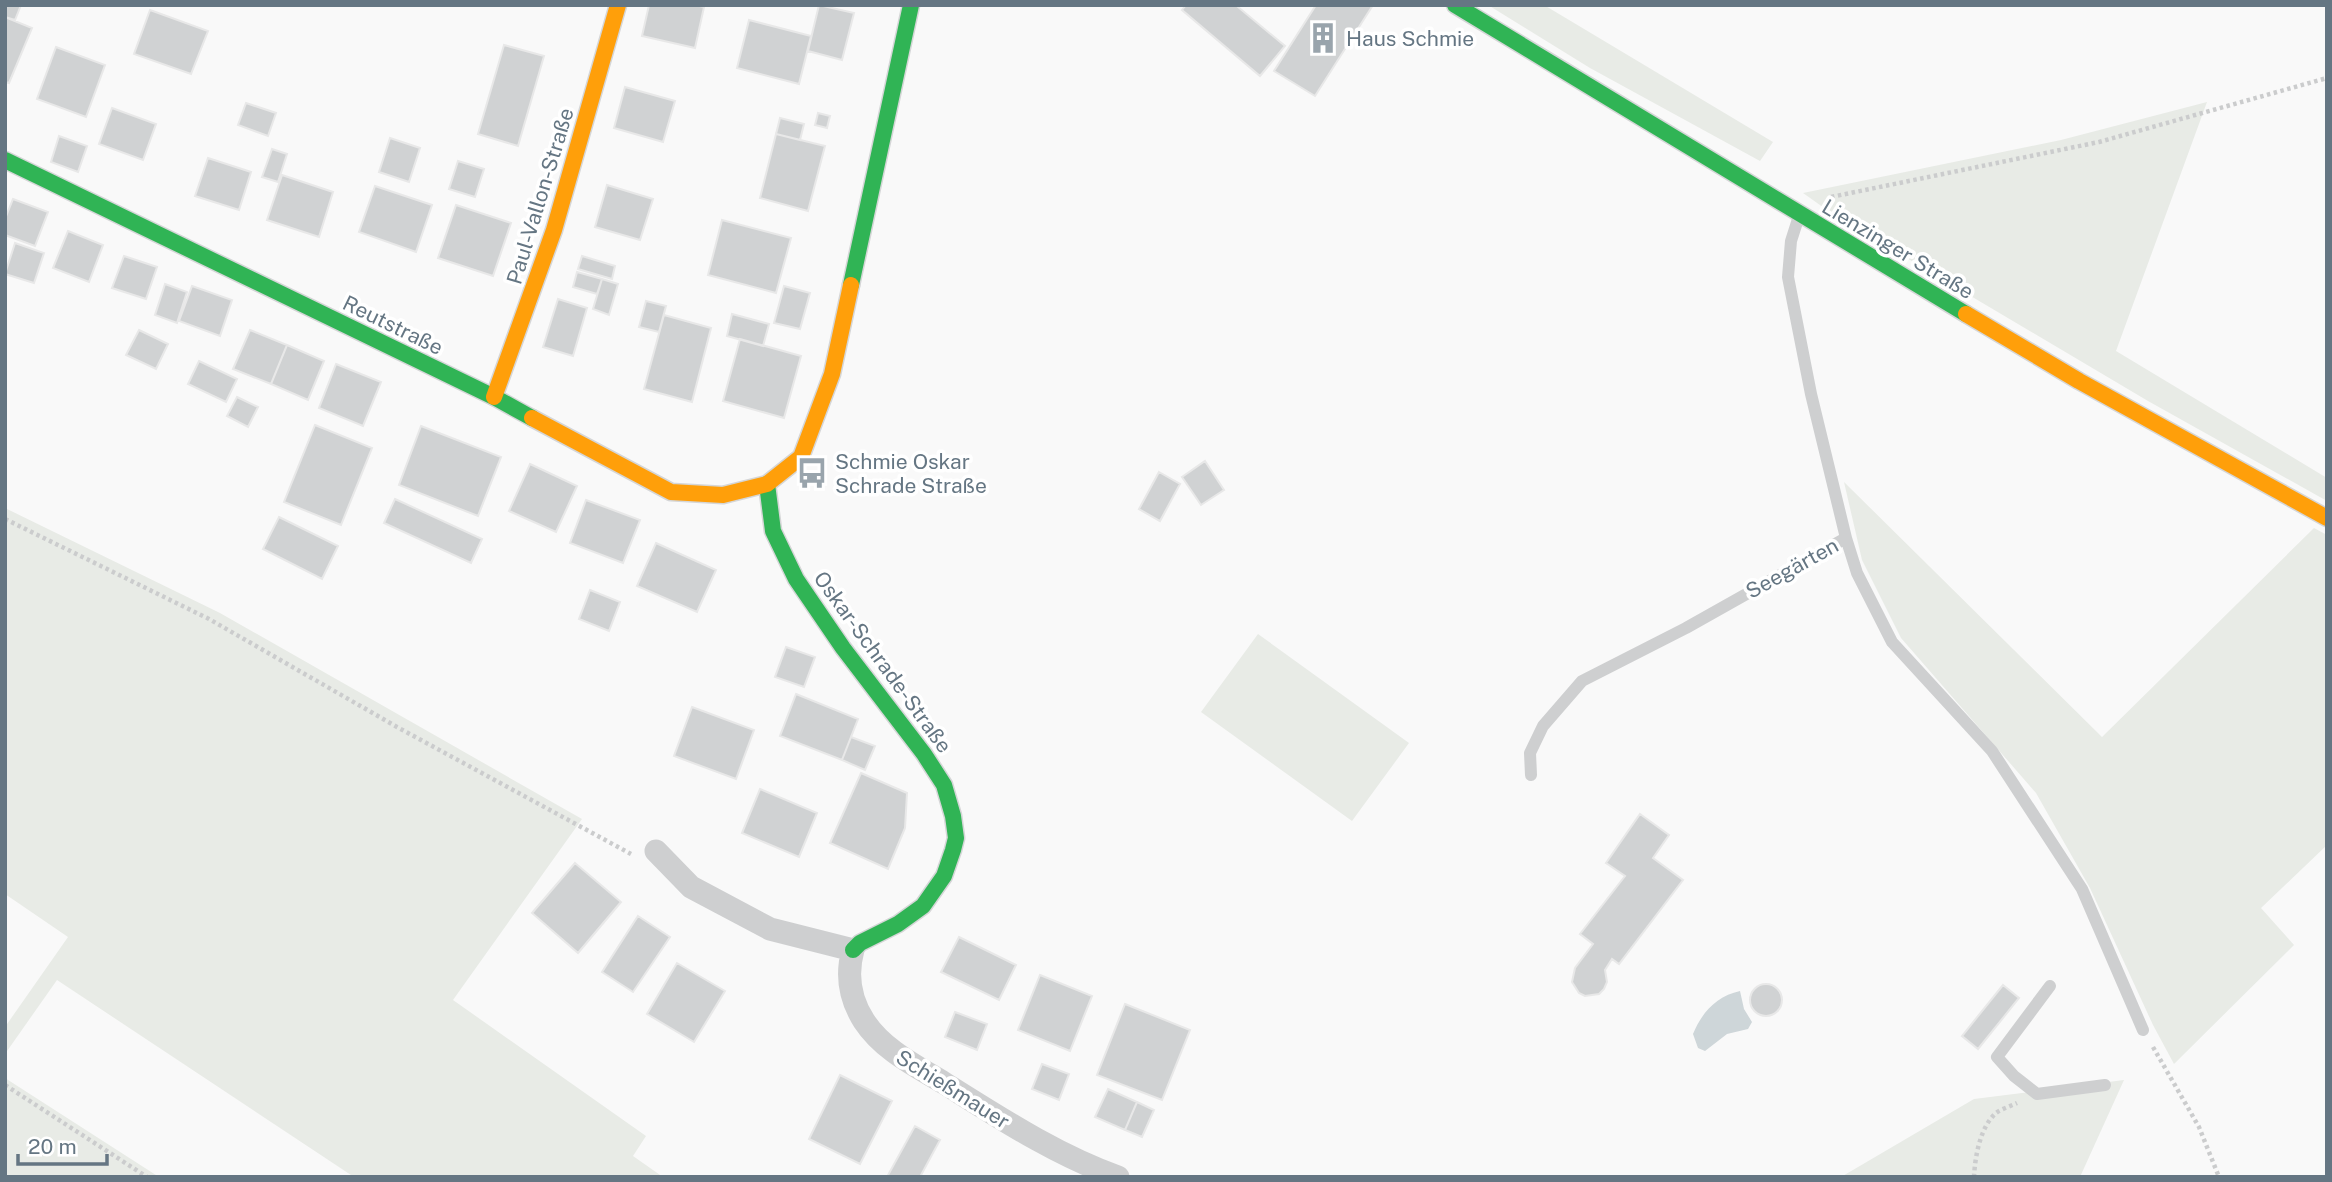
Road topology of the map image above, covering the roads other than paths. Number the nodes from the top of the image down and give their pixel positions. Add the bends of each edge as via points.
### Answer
1 (618, 5) edge
2 (911, 5) edge
3 (1455, 5) edge
4 (5, 160) edge
5 (1800, 215) junction
6 (494, 397) junction
7 (767, 484) junction
8 (2327, 518) edge
9 (1846, 538) junction
10 (1531, 775) dead end
11 (656, 851) road end
12 (853, 950) junction
13 (2050, 986) dead end
14 (2143, 1030) road end
15 (2105, 1085) dead end
16 (1118, 1177) edge

1 - 6 street, Paul-Vallon-Straße via 554,230
2 - 7 street via 832,374 801,457
3 - 5 street, Lienzinger Straße
4 - 6 street, Reutstraße
5 - 8 street, Lienzinger Straße via 2079,381
5 - 9 lane, Seegärten via 1791,242 1788,277
6 - 7 street, Reutstraße via 671,492 723,495
7 - 12 street, Oskar-Schrade-Straße via 773,531 796,579 925,754 944,785 953,816 953,850 944,876 923,906
9 - 10 lane, Seegärten via 1582,681 1543,726 1530,753
9 - 14 lane via 1857,573 1892,642 1992,751 2082,889
11 - 12 street via 691,887 770,929
12 - 16 street, Schießmauer via 849,983 854,1001 865,1023 889,1049 1020,1131
13 - 15 lane via 1997,1057 2036,1094

